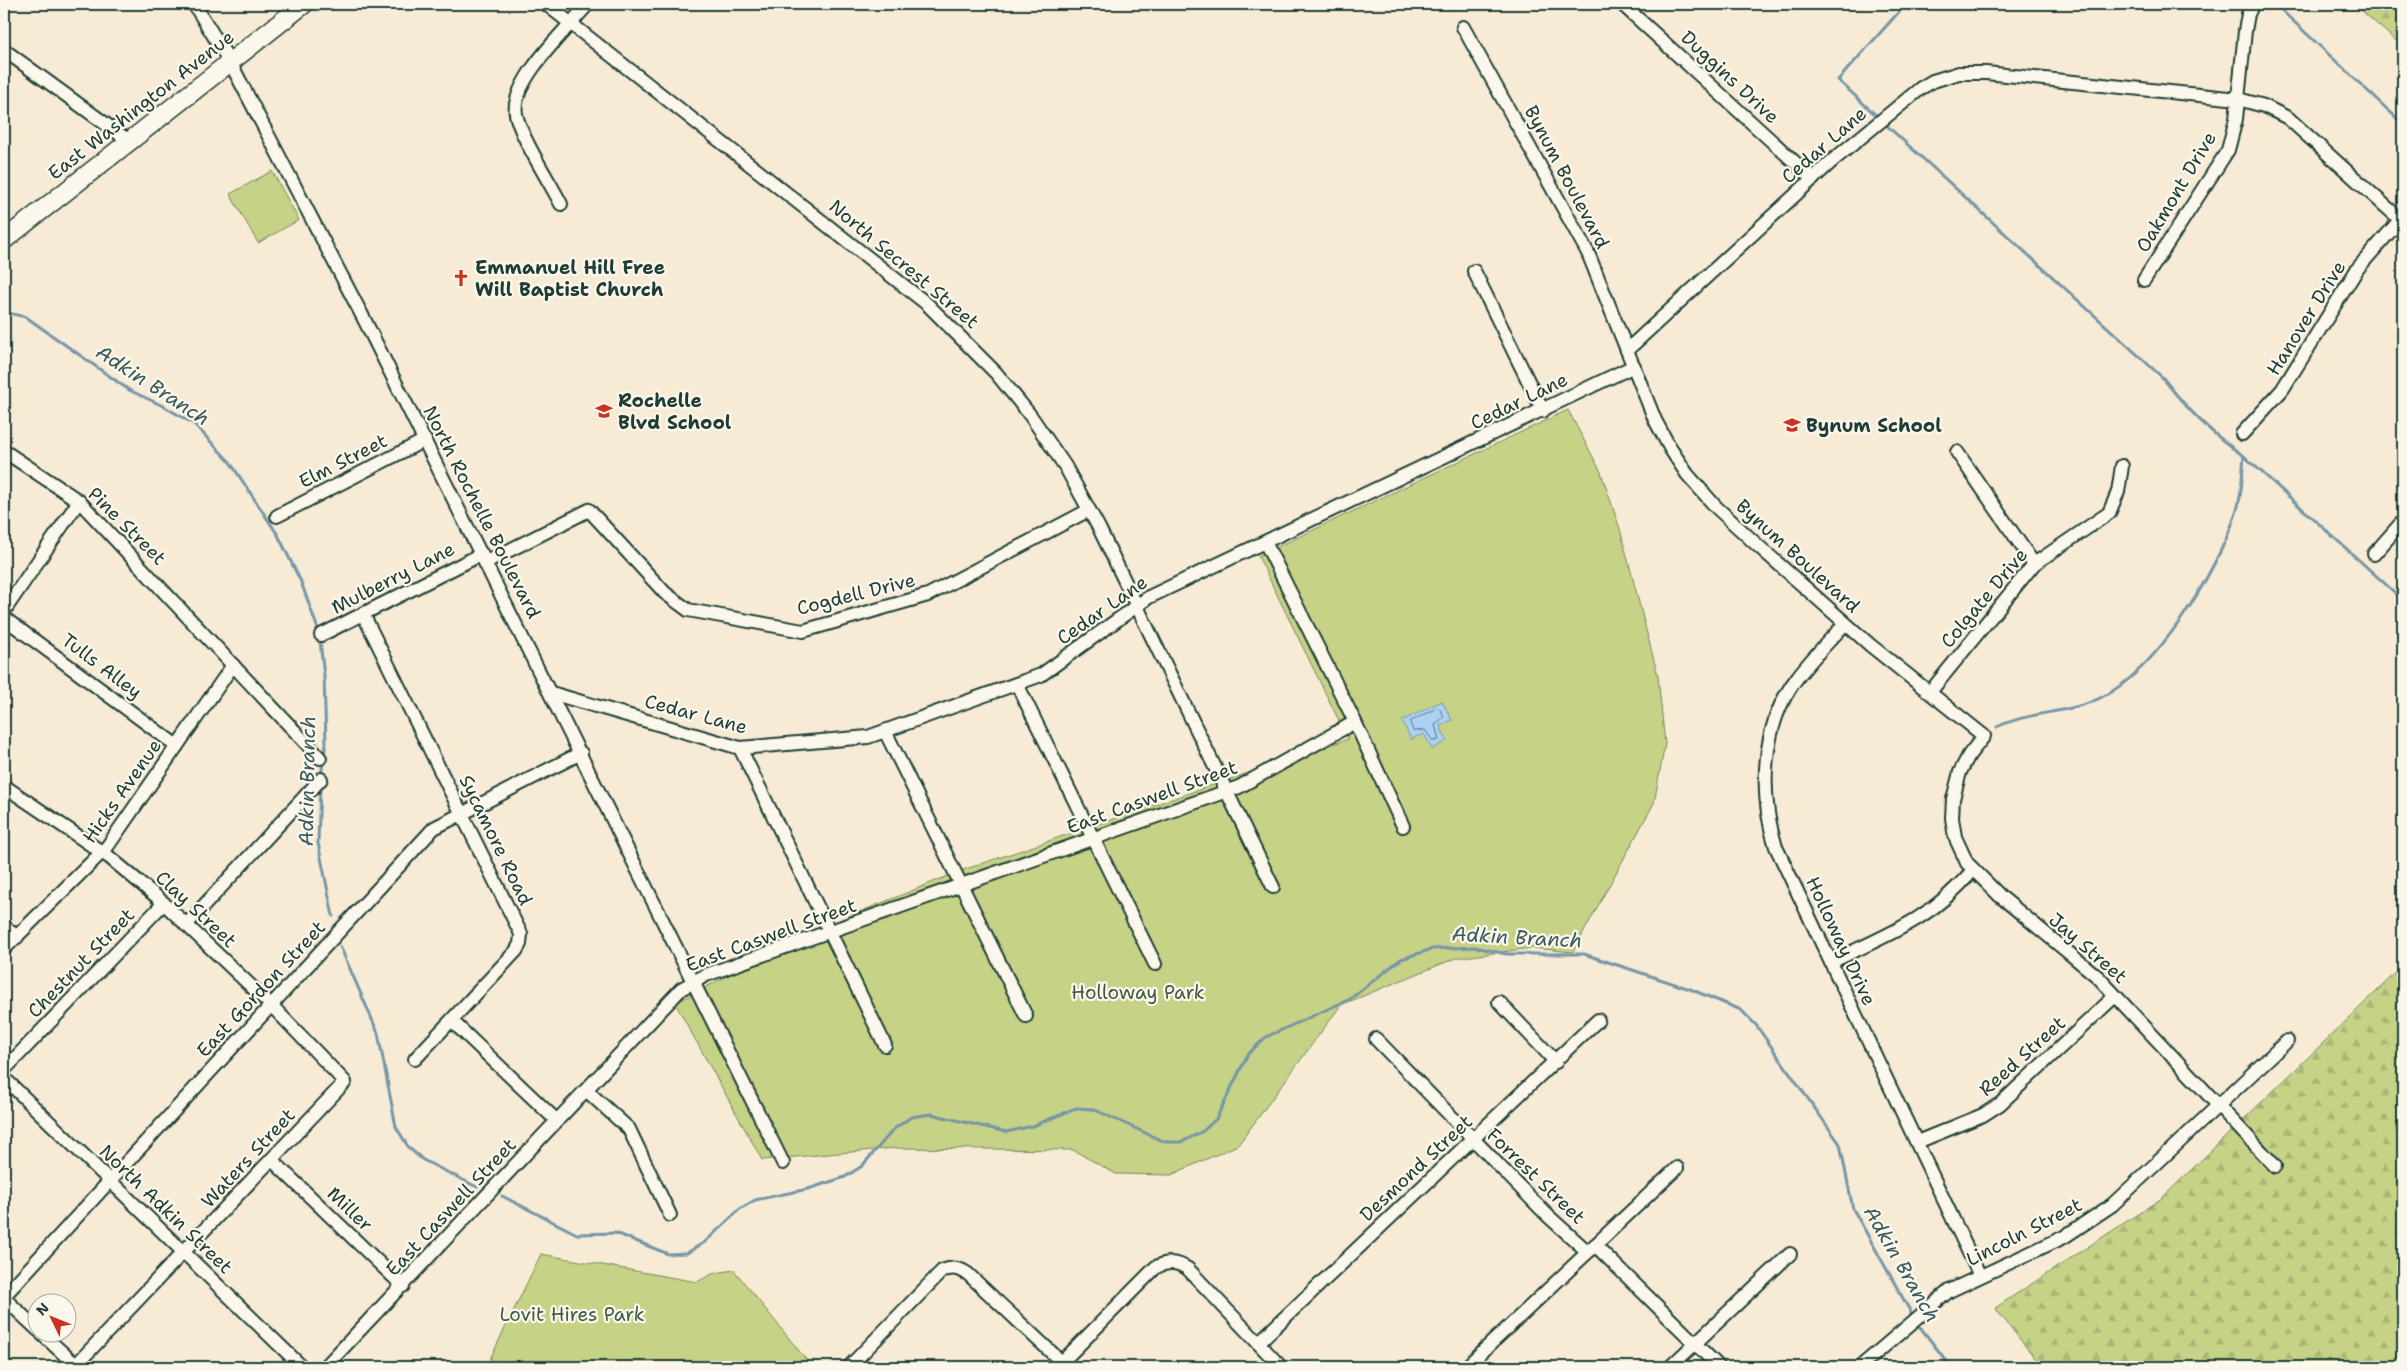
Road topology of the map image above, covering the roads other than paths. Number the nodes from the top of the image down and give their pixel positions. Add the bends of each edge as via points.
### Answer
1 (194, 4) edge
2 (304, 4) edge
3 (546, 4) edge
4 (588, 4) edge
5 (1622, 4) edge
6 (2253, 4) edge
7 (572, 23) junction
8 (1463, 27) dead end
9 (4, 50) edge
10 (230, 62) junction
11 (2238, 99) junction
12 (129, 141) junction
13 (1813, 179) junction
14 (562, 204) dead end
15 (2402, 221) edge
16 (4, 240) edge
17 (1474, 271) dead end
18 (2144, 280) dead end
19 (1626, 350) junction
20 (1634, 366) junction
21 (1543, 411) junction
22 (2242, 434) dead end
23 (425, 440) junction
24 (4, 451) edge
25 (1957, 452) dead end
26 (2122, 466) dead end
27 (79, 501) junction
28 (1089, 510) junction
29 (277, 516) dead end
30 (568, 520) joint
31 (2403, 520) edge
32 (1265, 542) junction
33 (2374, 554) dead end
34 (484, 558) junction
35 (2034, 564) junction
36 (1137, 607) junction
37 (4, 611) edge
38 (363, 614) junction
39 (4, 618) edge
40 (1846, 624) junction
41 (321, 635) dead end
42 (233, 665) junction
43 (1016, 684) junction
44 (1930, 692) junction
45 (551, 693) junction
46 (1355, 722) junction
47 (885, 731) junction
48 (1984, 736) joint
49 (177, 746) junction
50 (740, 748) junction
51 (581, 754) junction
52 (320, 758) dead end
53 (322, 779) dead end
54 (4, 786) edge
55 (1228, 792) junction
56 (463, 813) junction
57 (1403, 826) dead end
58 (1094, 840) junction
59 (102, 852) junction
60 (1973, 870) junction
61 (962, 885) junction
62 (1273, 887) dead end
63 (164, 904) junction
64 (186, 925) junction
65 (4, 926) edge
66 (830, 932) junction
67 (16, 937) junction
68 (4, 949) edge
69 (1831, 962) junction
70 (1155, 964) dead end
71 (694, 982) junction
72 (2115, 996) junction
73 (1499, 1002) dead end
74 (271, 1005) junction
75 (1026, 1016) dead end
76 (1598, 1020) dead end
77 (452, 1021) junction
78 (1376, 1039) dead end
79 (2287, 1042) dead end
80 (885, 1045) dead end
81 (415, 1059) dead end
82 (1556, 1062) junction
83 (4, 1070) edge
84 (4, 1078) edge
85 (344, 1082) joint
86 (586, 1090) junction
87 (2218, 1105) junction
88 (557, 1121) junction
89 (1473, 1140) junction
90 (1917, 1142) junction
91 (272, 1160) junction
92 (783, 1163) dead end
93 (2275, 1166) dead end
94 (1678, 1168) dead end
95 (109, 1180) junction
96 (670, 1215) dead end
97 (1592, 1249) junction
98 (184, 1253) junction
99 (1790, 1254) dead end
100 (1980, 1276) junction
101 (403, 1286) junction
102 (4, 1297) edge
103 (28, 1320) edge
104 (1258, 1343) junction
105 (52, 1344) edge
106 (1695, 1344) junction
107 (1062, 1366) edge
108 (1278, 1366) edge
109 (76, 1367) edge
110 (302, 1367) edge
111 (325, 1367) edge
112 (849, 1367) edge
113 (1466, 1367) edge
114 (1670, 1367) edge
115 (1719, 1367) edge
116 (1860, 1367) edge

1 - 10 street, North Rochelle Boulevard
2 - 10 street, East Washington Avenue
3 - 7 street, North Secrest Street
4 - 7 street
5 - 13 street, Duggins Drive
6 - 11 street, Oakmont Drive via 2245,31
7 - 14 street via 524,83 516,102 518,123
7 - 28 street, North Secrest Street via 861,250 953,328 1030,415 1065,466
8 - 19 street, Bynum Boulevard via 1584,244
9 - 12 street
10 - 12 street, East Washington Avenue
10 - 23 street, North Rochelle Boulevard
11 - 13 street, Cedar Lane via 2043,78 1959,73 1921,88
11 - 15 street, Cedar Lane via 2264,106 2288,118
11 - 18 street, Oakmont Drive via 2228,150
12 - 16 street, East Washington Avenue
13 - 19 street, Cedar Lane
15 - 22 street, Hanover Drive via 2358,268 2282,390
17 - 21 street
19 - 20 street
20 - 21 street, Cedar Lane
20 - 40 street, Bynum Boulevard via 1670,448 1700,490
21 - 32 street, Cedar Lane
23 - 29 street, Elm Street
23 - 34 street, North Rochelle Boulevard
24 - 27 street, Pine Street
25 - 35 street
26 - 35 street, Colgate Drive via 2118,492 2109,513
27 - 37 street
27 - 42 street, Pine Street
28 - 30 street, Cogdell Drive via 928,595 803,631 688,610 665,593 589,510
28 - 36 street, North Secrest Street
30 - 34 street, Mulberry Lane
31 - 33 street
32 - 36 street, Cedar Lane via 1149,598
32 - 46 street
34 - 38 street, Mulberry Lane
34 - 45 street, North Rochelle Boulevard
35 - 44 street, Colgate Drive
36 - 43 street, Cedar Lane via 1041,675
36 - 55 street, North Secrest Street
38 - 41 street, Mulberry Lane
38 - 56 street, Sycamore Road
39 - 49 street, Tulls Alley
40 - 44 street, Bynum Boulevard
40 - 69 street, Holloway Drive via 1796,678 1790,689 1775,723 1766,773 1766,798 1776,848
42 - 49 street, Hicks Avenue
42 - 52 street
43 - 47 street, Cedar Lane
43 - 58 street
44 - 48 street, Bynum Boulevard
45 - 50 street, Cedar Lane
45 - 51 street, North Rochelle Boulevard
46 - 55 street, East Caswell Street
46 - 57 street
47 - 50 street, Cedar Lane via 868,737
47 - 61 street
48 - 60 street, Jay Street via 1960,772 1952,808 1958,846
49 - 59 street, Hicks Avenue
50 - 66 street
51 - 56 street, East Gordon Street
51 - 71 street, North Rochelle Boulevard
53 - 64 street
54 - 59 street, Clay Street
55 - 58 street, East Caswell Street
55 - 62 street, North Secrest Street
56 - 74 street, East Gordon Street via 434,828
56 - 77 street, Sycamore Road via 521,934 516,951
58 - 61 street, East Caswell Street
58 - 70 street
59 - 63 street, Clay Street
59 - 67 street, Hicks Avenue
60 - 69 street via 1957,889 1926,915
60 - 72 street, Jay Street via 2086,966
61 - 66 street, East Caswell Street
61 - 75 street
63 - 64 street, Clay Street
63 - 83 street, Chestnut Street
64 - 74 street, Clay Street
65 - 67 street
66 - 71 street, East Caswell Street
66 - 80 street
67 - 68 street, Hicks Avenue
69 - 90 street, Holloway Drive
71 - 86 street, East Caswell Street via 681,989
71 - 92 street, North Rochelle Boulevard
72 - 87 street, Jay Street
72 - 90 street, Reed Street via 2000,1104 1983,1115
73 - 82 street
74 - 85 street, Clay Street
74 - 95 street, East Gordon Street
76 - 82 street, Desmond Street
77 - 81 street, Sycamore Road
77 - 88 street
78 - 89 street, Forrest Street
79 - 87 street, Lincoln Street
82 - 89 street, Desmond Street
84 - 95 street, North Adkin Street
85 - 91 street, Waters Street
86 - 88 street, East Caswell Street
86 - 96 street via 629,1129
87 - 93 street, Jay Street
87 - 100 street, Lincoln Street via 2089,1223 2064,1238
88 - 101 street, East Caswell Street
89 - 97 street, Forrest Street via 1547,1215
89 - 104 street, Desmond Street
90 - 100 street, Holloway Drive
91 - 98 street, Waters Street
91 - 101 street, Miller
94 - 97 street
95 - 98 street, North Adkin Street
95 - 102 street, East Gordon Street
97 - 106 street, Forrest Street
97 - 113 street
98 - 109 street, Waters Street
98 - 110 street, North Adkin Street
99 - 106 street
100 - 116 street, Lincoln Street via 1949,1291
101 - 111 street, East Caswell Street
102 - 103 street
104 - 107 street via 1188,1269 1167,1262 1156,1267
104 - 108 street
105 - 109 street
106 - 114 street
106 - 115 street, Forrest Street
107 - 112 street via 968,1274 950,1268 942,1271

